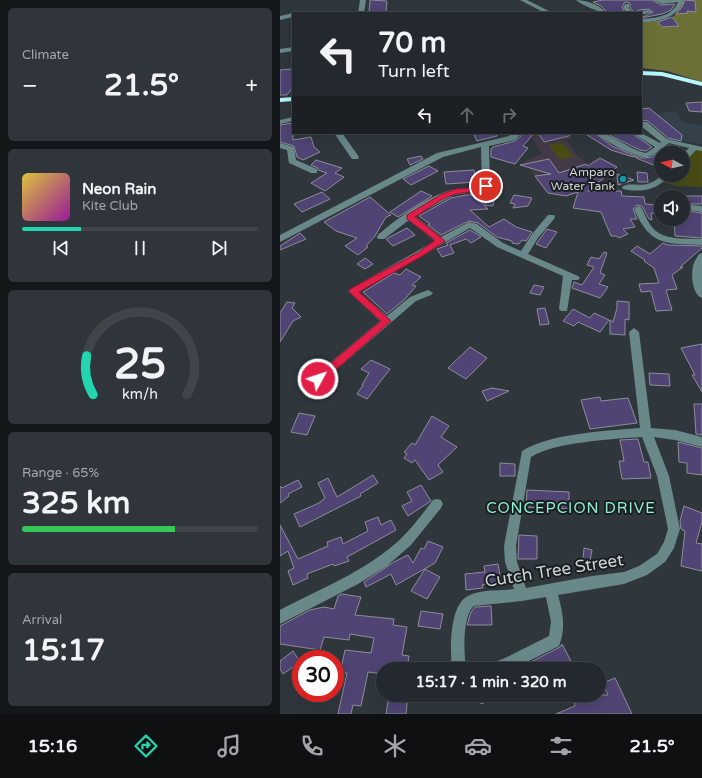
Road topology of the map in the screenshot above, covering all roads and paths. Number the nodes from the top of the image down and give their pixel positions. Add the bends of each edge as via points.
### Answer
1 (363, 0) edge
2 (523, 0) edge
3 (579, 0) edge
4 (656, 0) edge
5 (680, 0) edge
6 (627, 5) dead end
7 (361, 12) edge
8 (548, 12) edge
9 (603, 12) edge
10 (629, 12) edge
11 (649, 12) dead end
12 (642, 13) edge
13 (292, 15) edge
14 (280, 18) edge
15 (642, 21) edge
16 (292, 49) edge
17 (280, 51) edge
18 (642, 73) edge
19 (702, 84) edge
20 (292, 99) edge
21 (280, 100) edge
22 (292, 120) edge
23 (280, 122) edge
24 (644, 124) dead end
25 (339, 134) edge
26 (496, 134) edge
27 (516, 134) edge
28 (602, 134) edge
29 (638, 134) edge
30 (499, 141) junction
31 (666, 142) junction
32 (485, 144) junction
33 (280, 145) edge
34 (659, 146) joint
35 (694, 147) junction
36 (702, 149) edge
37 (654, 150) edge
38 (690, 151) edge
39 (355, 157) dead end
40 (314, 171) dead end
41 (661, 182) edge
42 (626, 187) dead end
43 (692, 208) dead end
44 (638, 209) dead end
45 (702, 209) edge
46 (410, 217) junction
47 (550, 217) dead end
48 (381, 237) dead end
49 (280, 239) edge
50 (441, 241) junction
51 (702, 242) edge
52 (523, 255) junction
53 (702, 256) edge
54 (428, 293) dead end
55 (702, 295) edge
56 (564, 309) dead end
57 (386, 321) junction
58 (634, 332) dead end
59 (318, 379) dead end
60 (646, 432) junction
61 (702, 442) edge
62 (437, 504) dead end
63 (551, 590) junction
64 (522, 595) junction
65 (280, 617) edge
66 (459, 662) edge
67 (512, 662) edge

1 - 7 street
2 - 8 street
3 - 9 street
4 - 5 street
5 - 15 street via 679,6 670,16
6 - 10 street
11 - 12 street
13 - 14 street
16 - 17 street
18 - 19 highway via 662,74
20 - 21 highway
22 - 23 street
24 - 31 street
25 - 39 street
26 - 30 street
27 - 30 street via 514,137
28 - 37 street via 643,154
29 - 34 street
30 - 32 street
31 - 34 street
31 - 35 street
32 - 46 street via 486,187 450,193
32 - 49 street via 440,155
33 - 40 street via 291,149 292,161
35 - 36 street
35 - 38 street
41 - 42 street via 655,186
43 - 45 street
44 - 51 street via 655,236
46 - 48 street
46 - 50 street
47 - 52 street via 534,236
50 - 52 street via 473,225 491,240
50 - 57 street via 353,291
52 - 56 street via 572,277
53 - 55 street via 696,266 696,274
54 - 57 street via 413,299
57 - 59 street
58 - 60 street, Cutch Tree Street
60 - 61 street via 675,435
60 - 63 street, Cutch Tree Street via 662,476 674,529 670,544 661,558 643,571 624,578
60 - 64 street via 555,443 526,454 510,546 511,562
62 - 65 street via 410,538 382,562 318,599
63 - 64 street, Cutch Tree Street
63 - 67 street via 558,627 557,636 554,641
64 - 66 street, Cutch Tree Street via 468,602 463,610 459,634

